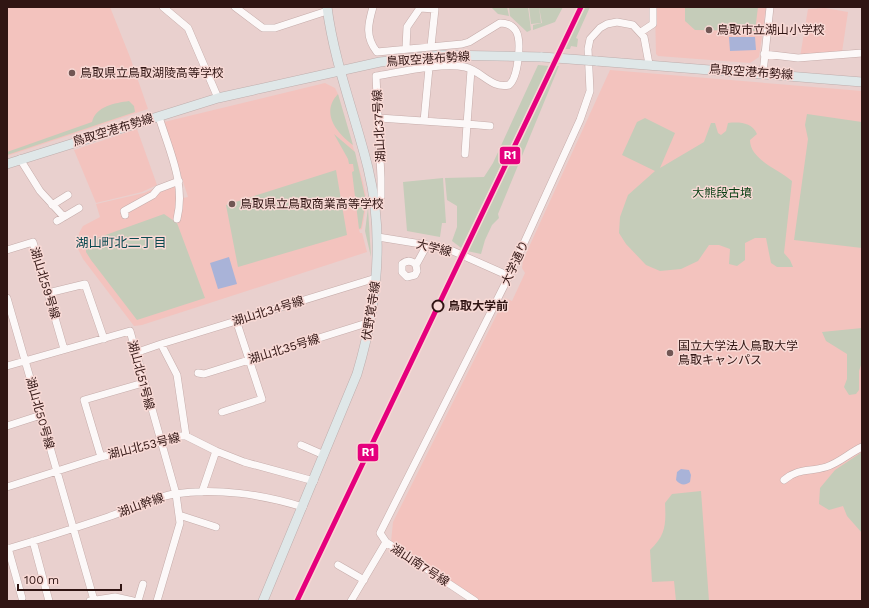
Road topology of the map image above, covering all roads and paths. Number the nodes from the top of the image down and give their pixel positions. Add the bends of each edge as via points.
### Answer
1 (164, 7) edge
2 (235, 7) edge
3 (373, 7) edge
4 (653, 7) edge
5 (770, 7) edge
6 (327, 9) edge
7 (641, 32) junction
8 (431, 46) junction
9 (406, 48) junction
10 (862, 53) edge
11 (764, 54) junction
12 (518, 55) junction
13 (649, 64) junction
14 (429, 68) junction
15 (471, 70) junction
16 (341, 71) junction
17 (763, 73) junction
18 (862, 82) edge
19 (218, 98) junction
20 (159, 116) junction
21 (378, 118) junction
22 (424, 120) junction
23 (467, 124) junction
24 (490, 126) dead end
25 (464, 154) dead end
26 (20, 159) junction
27 (7, 164) edge
28 (178, 181) junction
29 (68, 196) dead end
30 (52, 205) junction
31 (374, 205) junction
32 (78, 208) dead end
33 (125, 215) dead end
34 (176, 219) dead end
35 (378, 236) junction
36 (426, 245) junction
37 (7, 250) edge
38 (416, 265) dead end
39 (510, 276) junction
40 (376, 278) junction
41 (48, 293) junction
42 (8, 303) edge
43 (236, 320) junction
44 (370, 322) junction
45 (104, 339) junction
46 (161, 344) junction
47 (64, 350) junction
48 (135, 353) junction
49 (249, 360) junction
50 (25, 361) junction
51 (7, 366) edge
52 (198, 373) dead end
53 (143, 383) junction
54 (222, 412) dead end
55 (41, 415) junction
56 (7, 426) edge
57 (186, 436) junction
58 (160, 442) junction
59 (300, 445) dead end
60 (862, 447) edge
61 (216, 451) junction
62 (324, 455) junction
63 (101, 457) junction
64 (56, 471) junction
65 (784, 480) dead end
66 (314, 481) junction
67 (7, 487) edge
68 (202, 492) junction
69 (176, 494) junction
70 (303, 507) junction
71 (179, 515) junction
72 (216, 527) dead end
73 (73, 528) junction
74 (33, 541) junction
75 (386, 542) junction
76 (8, 549) edge
77 (338, 565) dead end
78 (364, 580) junction
79 (143, 584) dead end
80 (22, 598) dead end
81 (92, 600) edge
82 (49, 601) edge
83 (133, 601) edge
84 (138, 601) edge
85 (157, 601) edge
86 (263, 601) edge
87 (351, 601) edge
88 (475, 601) edge

1 - 19 street via 188,28
2 - 6 street via 263,28 275,28
3 - 9 street, 湖山北37号線 via 367,26 377,52
4 - 7 street via 653,24
5 - 11 street
6 - 16 main road, 伏野覚寺線
7 - 13 street
7 - 39 street, 大学通り via 633,25 617,22 600,28 590,39 589,99
8 - 9 street, 湖山北37号線
8 - 9 street via 435,9 420,8 407,28
8 - 12 street, 湖山北37号線 via 469,42 494,26 505,24 517,32
10 - 11 street via 798,58
11 - 17 street
12 - 13 main road, 鳥取空港布勢線, bridge
12 - 15 street, 湖山北37号線 via 514,81 509,85 497,86
12 - 16 main road, 鳥取空港布勢線 via 440,55 380,62
13 - 17 main road, 鳥取空港布勢線
14 - 15 street, 湖山北37号線 via 455,67
14 - 21 street, 湖山北37号線 via 376,76
14 - 22 street
15 - 23 street
16 - 19 main road, 鳥取空港布勢線
16 - 31 main road, 伏野覚寺線 via 368,170
17 - 18 main road, 鳥取空港布勢線
19 - 20 main road, 鳥取空港布勢線
20 - 26 main road, 鳥取空港布勢線
20 - 28 street
21 - 22 street
21 - 31 street, 湖山北37号線 via 381,197
22 - 23 street
23 - 24 street
23 - 25 street
26 - 27 main road, 鳥取空港布勢線
26 - 30 street
28 - 33 street via 158,189 153,195 124,211
28 - 34 street via 179,207
29 - 30 street
30 - 32 street via 61,219
31 - 35 main road, 伏野覚寺線
35 - 36 street, 大学線
35 - 40 main road, 伏野覚寺線
36 - 38 street
36 - 39 street, 大学線 via 446,248
37 - 41 street, 湖山北59号線 via 33,242
39 - 75 street, 大学通り via 380,533
40 - 43 street, 湖山北34号線
40 - 44 main road, 伏野覚寺線
41 - 45 street via 85,284
41 - 47 street, 湖山北59号線
42 - 50 street, 湖山北50号線
43 - 46 street, 湖山北34号線
43 - 49 street
44 - 49 street, 湖山北35号線
44 - 62 main road, 伏野覚寺線 via 357,374
45 - 47 street, 湖山北51号線
45 - 48 street, 湖山北51号線 via 130,331
46 - 48 street
46 - 57 street, 湖山北53号線 via 177,375
47 - 50 street, 湖山北51号線
48 - 53 street, 湖山北51号線
49 - 52 street, 湖山北35号線 via 204,374
49 - 54 street via 262,399
50 - 51 street, 湖山北51号線
50 - 55 street, 湖山北50号線
53 - 58 street, 湖山北51号線
53 - 63 street via 84,400
55 - 56 street
55 - 64 street, 湖山北50号線
57 - 58 street, 湖山北53号線
57 - 61 street
58 - 63 street, 湖山北53号線
58 - 69 street, 湖山北51号線
59 - 62 street
60 - 65 street via 825,468 792,473
61 - 66 street via 244,462
61 - 68 street
62 - 66 main road, 伏野覚寺線
63 - 64 street, 湖山北53号線
64 - 67 street, 湖山北53号線
64 - 73 street, 湖山北50号線
66 - 70 main road, 伏野覚寺線
68 - 69 street, 湖山幹線
68 - 70 street, 湖山幹線 via 275,499
69 - 71 street, 湖山北51号線
69 - 73 street, 湖山幹線 via 157,497
70 - 86 main road, 伏野覚寺線
71 - 72 street
71 - 85 street, 湖山北51号線 via 180,523
73 - 74 street, 湖山幹線
73 - 81 street, 湖山北50号線
74 - 76 street, 湖山幹線
74 - 82 street
75 - 78 street
75 - 88 street, 湖山南7号線
76 - 80 street
77 - 78 street
78 - 87 street
79 - 84 street
81 - 83 street via 115,597

